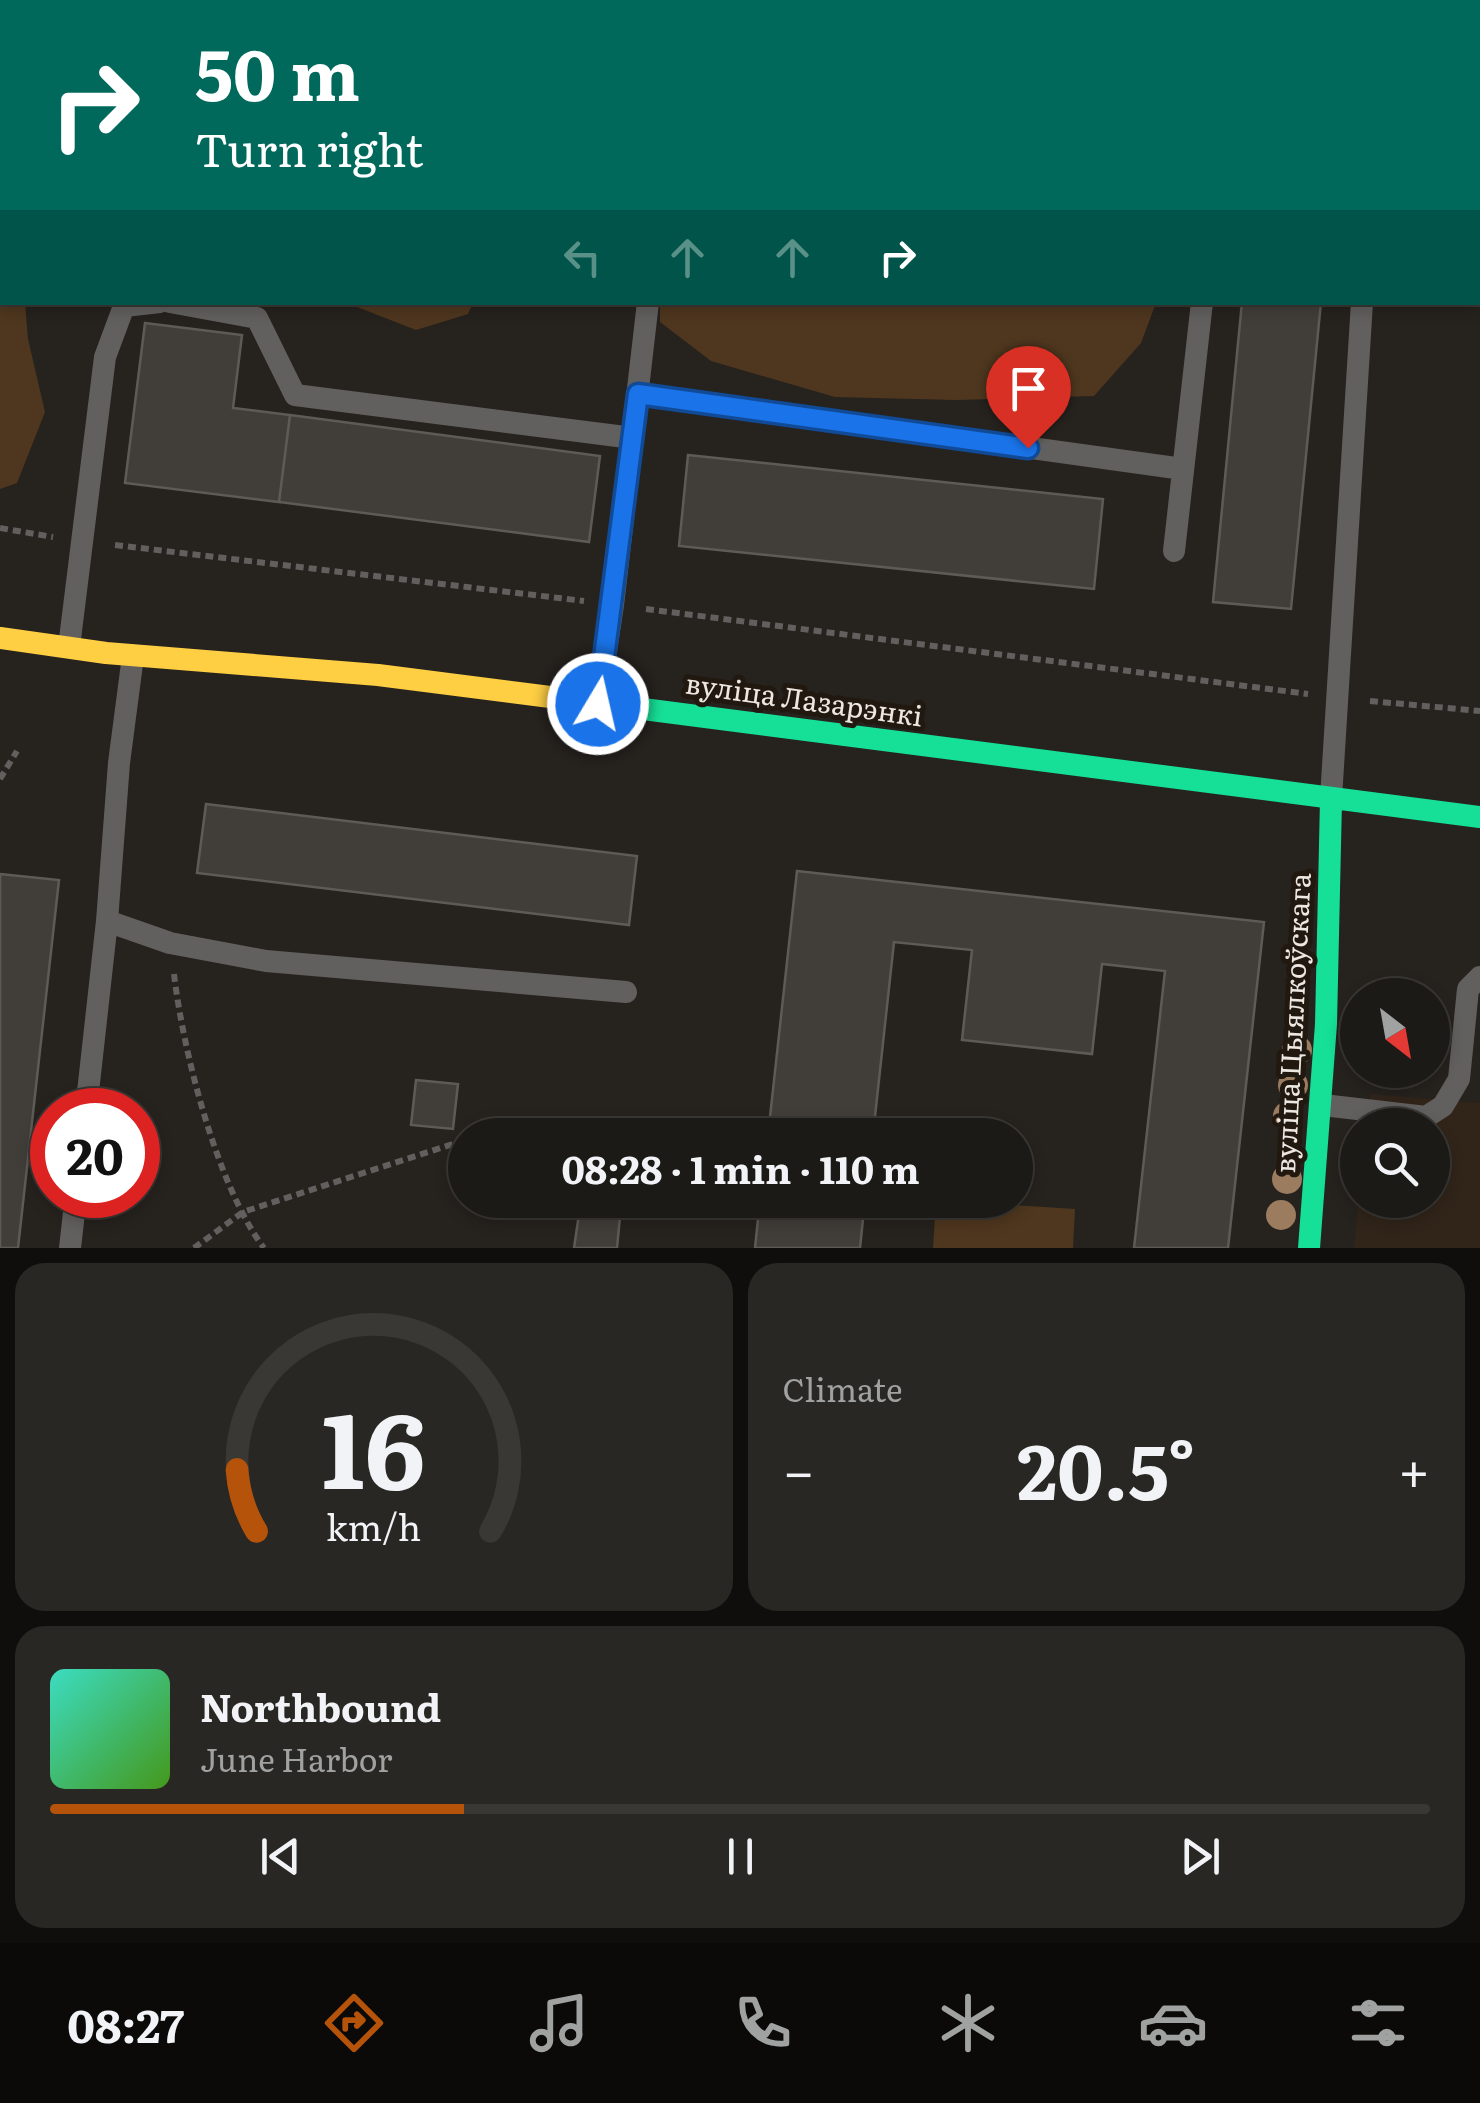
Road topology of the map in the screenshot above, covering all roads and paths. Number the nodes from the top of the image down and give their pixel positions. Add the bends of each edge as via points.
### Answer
1 (133, 305) edge
2 (186, 305) edge
3 (648, 305) edge
4 (1202, 305) edge
5 (1362, 305) edge
6 (638, 394) junction
7 (633, 438) junction
8 (1183, 469) junction
9 (0, 528) edge
10 (80, 541) junction
11 (1174, 550) dead end
12 (613, 604) junction
13 (0, 638) edge
14 (69, 646) junction
15 (134, 655) junction
16 (1337, 698) junction
17 (598, 704) junction
18 (1480, 711) edge
19 (18, 751) dead end
20 (0, 779) edge
21 (1331, 800) junction
22 (1480, 817) edge
23 (108, 921) junction
24 (170, 942) junction
25 (1480, 978) edge
26 (626, 992) dead end
27 (89, 1088) edge
28 (1324, 1104) junction
29 (448, 1146) edge
30 (243, 1212) junction
31 (73, 1218) edge
32 (70, 1248) edge
33 (194, 1248) edge
34 (264, 1248) edge
35 (1309, 1248) edge

1 - 10 lane via 124,306 105,357
2 - 7 lane via 257,318 295,395
3 - 6 lane
4 - 8 lane
5 - 16 lane
6 - 7 lane
6 - 8 lane
7 - 12 lane
8 - 11 lane
9 - 10 path
10 - 12 path
10 - 14 lane
12 - 16 path
12 - 17 lane
13 - 14 main road, вуліца Лазарэнкі
14 - 15 main road, вуліца Лазарэнкі
15 - 17 main road, вуліца Лазарэнкі via 378,675
15 - 23 lane via 118,763
16 - 18 path
16 - 21 lane
17 - 21 main road, вуліца Лазарэнкі
19 - 20 path
21 - 22 main road, вуліца Лазарэнкі
21 - 28 main road, вуліца Цыялкоўскага
23 - 24 lane
23 - 27 lane
24 - 26 lane via 266,961
24 - 30 path via 180,1022 212,1137
25 - 28 lane via 1468,989 1458,1079 1444,1106 1426,1117
28 - 35 main road, вуліца Цыялкоўскага
29 - 30 path
30 - 33 path
30 - 34 path
31 - 32 lane

